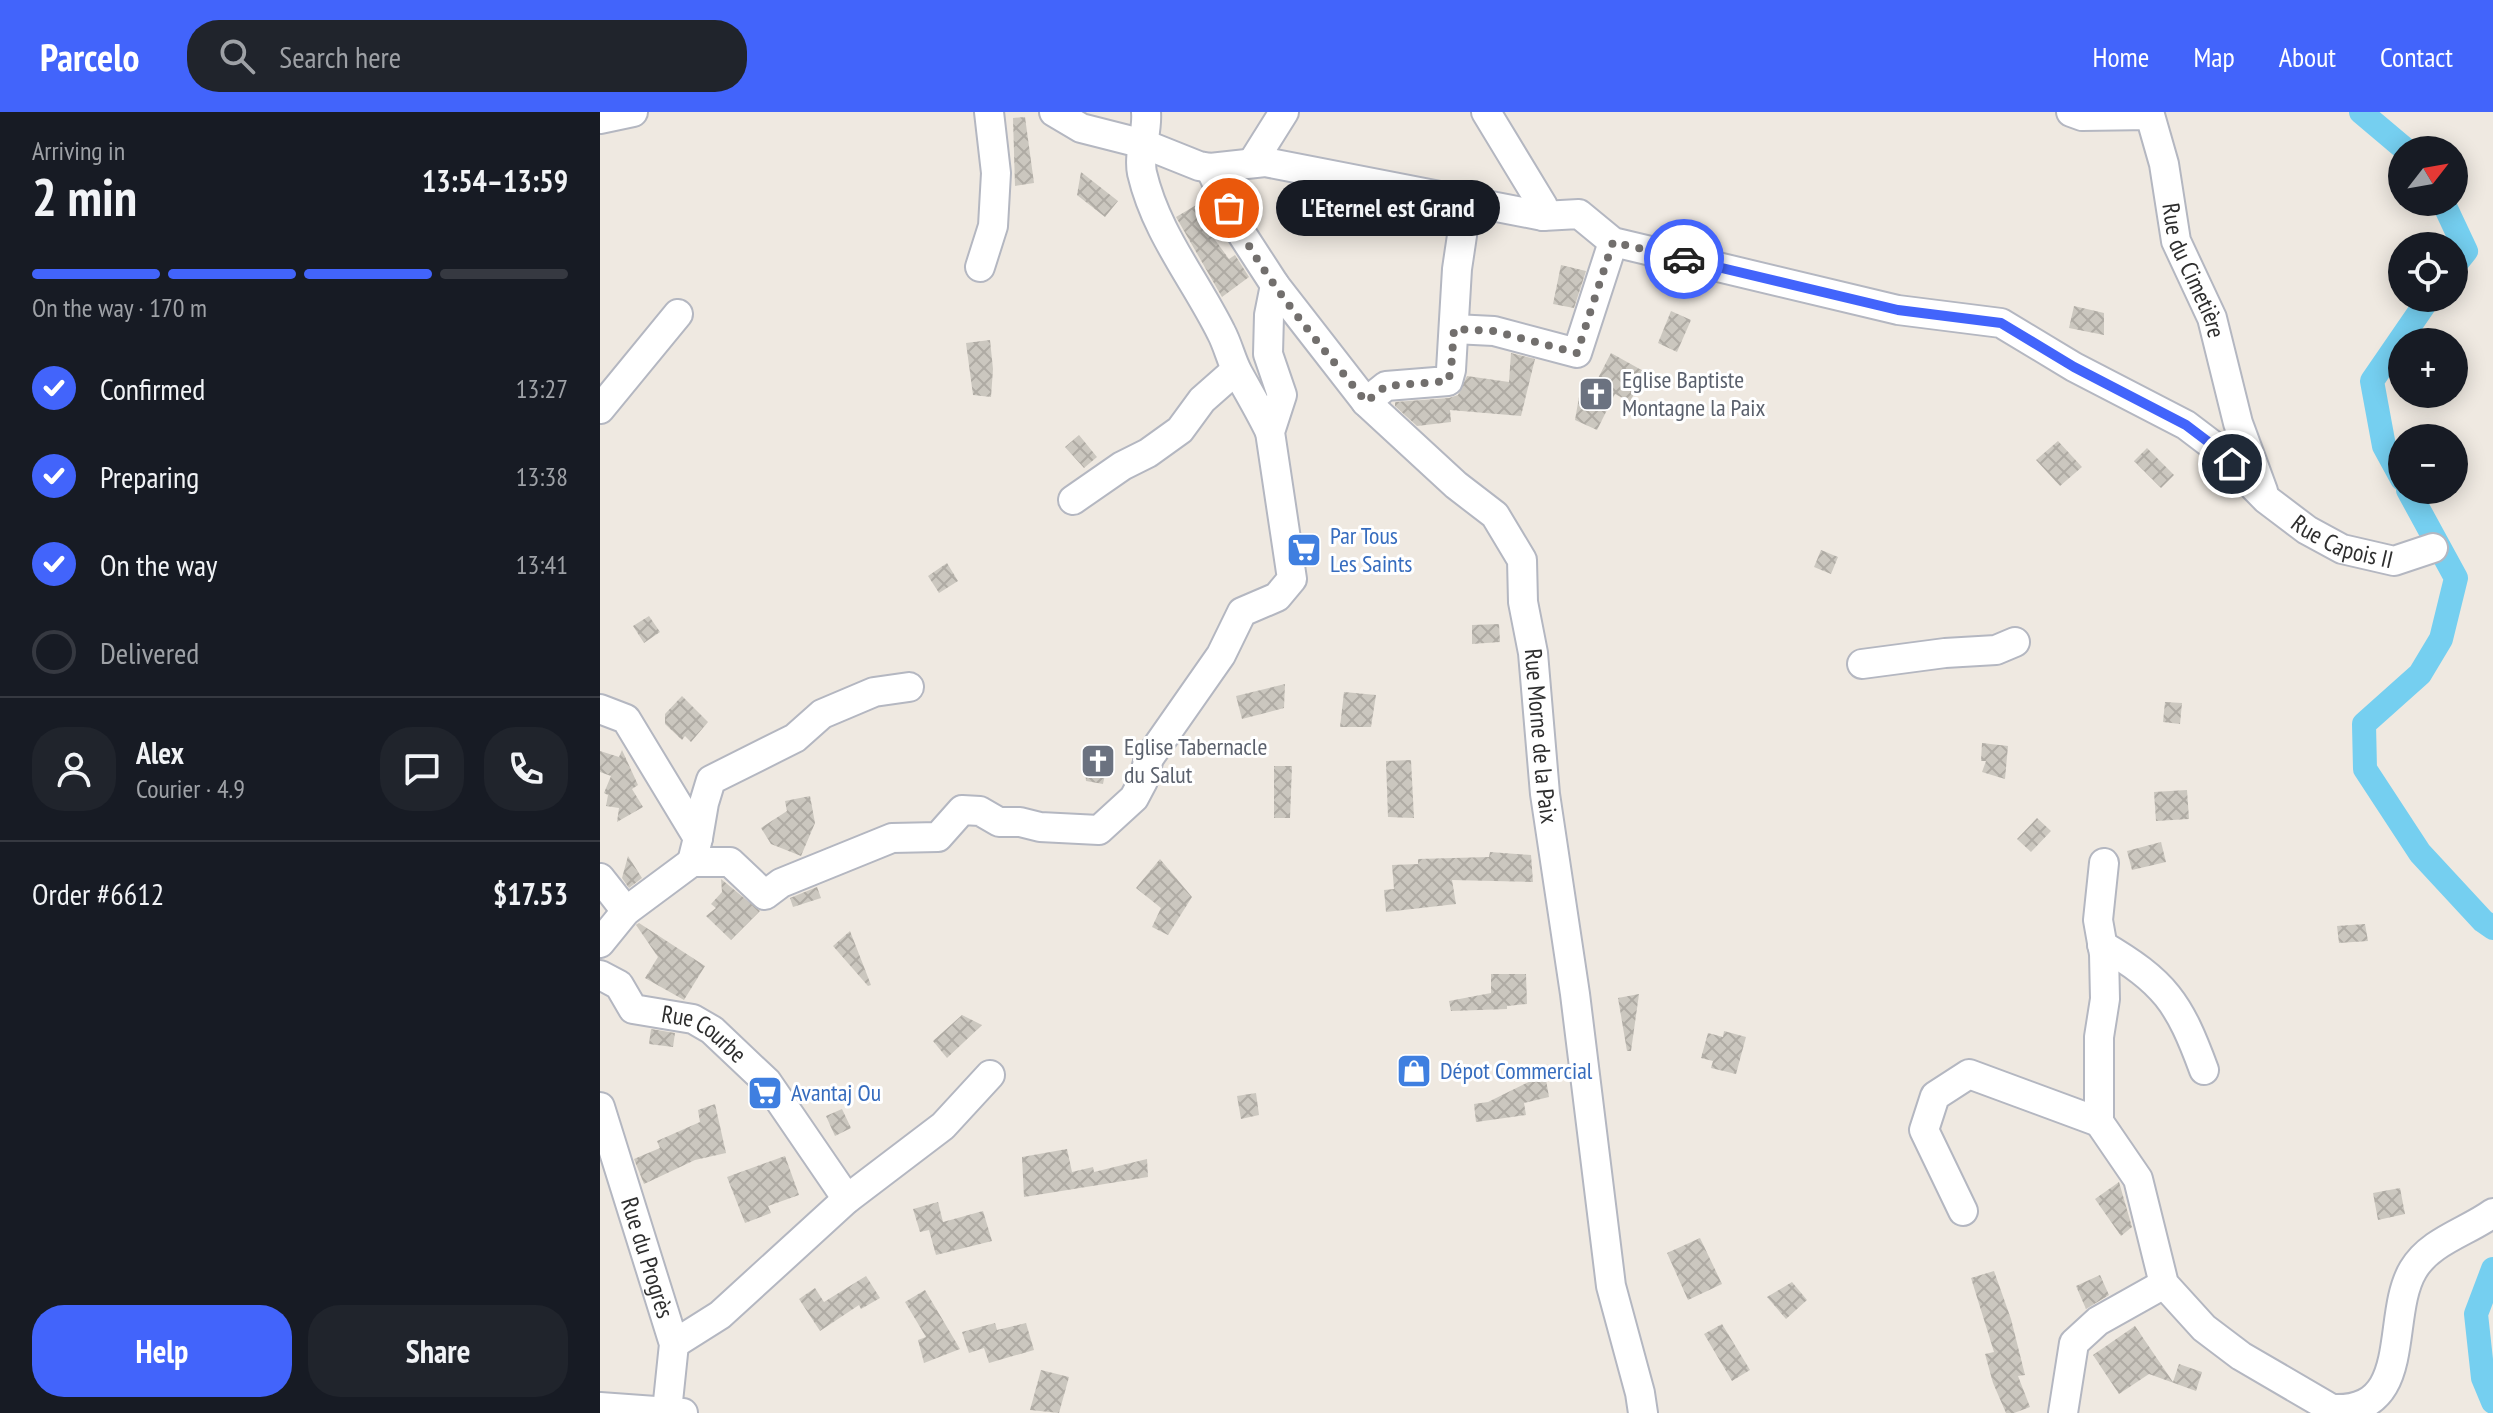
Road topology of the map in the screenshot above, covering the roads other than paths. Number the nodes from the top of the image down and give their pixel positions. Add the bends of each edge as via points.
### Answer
1 (633, 112) edge
2 (989, 112) edge
3 (1054, 112) edge
4 (1146, 112) edge
5 (1284, 112) edge
6 (1486, 112) edge
7 (2071, 112) edge
8 (2150, 114) edge
9 (600, 119) edge
10 (1144, 144) junction
11 (1252, 163) junction
12 (1210, 168) junction
13 (1467, 202) junction
14 (1543, 216) junction
15 (1613, 242) junction
16 (980, 267) dead end
17 (1275, 285) junction
18 (678, 314) dead end
19 (1454, 329) junction
20 (1236, 370) junction
21 (1366, 402) junction
22 (600, 409) edge
23 (1270, 432) junction
24 (2266, 499) junction
25 (1073, 500) dead end
26 (2433, 548) dead end
27 (2015, 642) dead end
28 (1862, 664) dead end
29 (909, 687) dead end
30 (600, 709) edge
31 (711, 780) junction
32 (671, 796) junction
33 (695, 850) junction
34 (2104, 863) dead end
35 (600, 878) edge
36 (626, 911) junction
37 (600, 943) edge
38 (2102, 945) junction
39 (600, 975) edge
40 (2204, 1070) dead end
41 (990, 1075) dead end
42 (601, 1113) edge
43 (2099, 1122) junction
44 (847, 1199) junction
45 (1963, 1211) dead end
46 (2493, 1213) edge
47 (2164, 1284) junction
48 (674, 1344) junction
49 (600, 1407) edge
50 (675, 1412) edge
51 (1643, 1413) edge
52 (2063, 1413) edge

1 - 9 street
2 - 16 street via 996,173 993,226
3 - 10 street, Rue Capois II via 1081,128
4 - 10 street
5 - 11 street
6 - 14 street via 1543,206
7 - 8 street, Rue du Cimetière
8 - 24 street, Rue du Cimetière via 2176,241 2212,318 2238,423
10 - 12 street, Rue Capois II
10 - 20 street via 1141,168 1150,202
11 - 12 street, Rue Capois II
11 - 13 street, Rue Capois II
12 - 17 street, Rue Morne de la Paix via 1238,228
13 - 14 street, Rue Capois II
13 - 19 street
14 - 15 street, Rue Capois II via 1579,214
15 - 19 street via 1577,353 1494,331
15 - 24 street, Rue Capois II via 1898,310 2001,323 2186,425
17 - 21 street, Rue Morne de la Paix
17 - 23 street via 1268,354 1282,395
18 - 22 street
19 - 21 street via 1448,381 1386,386
20 - 23 street
20 - 25 street via 1202,400 1180,430
21 - 51 street, Rue Morne de la Paix via 1495,515 1522,560 1545,794 1611,1286
23 - 33 street via 1292,579 1277,597 1242,612 1221,655 1149,758 1134,798 1099,830 999,822 980,811 962,810 938,837 892,838 781,883 765,895 730,862
24 - 26 street, Rue Capois II via 2342,549 2394,561
27 - 28 street via 1996,650
29 - 31 street via 874,692 822,714 795,738
30 - 32 street via 626,719
31 - 32 street
31 - 33 street
32 - 33 street
33 - 36 street
34 - 38 street via 2098,920
35 - 36 street
36 - 37 street
38 - 40 street via 2168,993 2187,1024
38 - 43 street
39 - 44 street, Rue Courbe via 619,985 633,1009 693,1019 712,1030 767,1082
41 - 44 street via 943,1126
42 - 48 street, Rue du Progrès
43 - 45 street via 1969,1074 1935,1096 1924,1130
43 - 47 street via 2138,1179
44 - 48 street via 720,1315
46 - 47 street via 2435,1247 2414,1268 2406,1284 2389,1378 2379,1394 2349,1410 2312,1399 2241,1356 2204,1328
47 - 52 street via 2098,1321 2074,1343
48 - 50 street, Rue du Progrès
49 - 50 street

